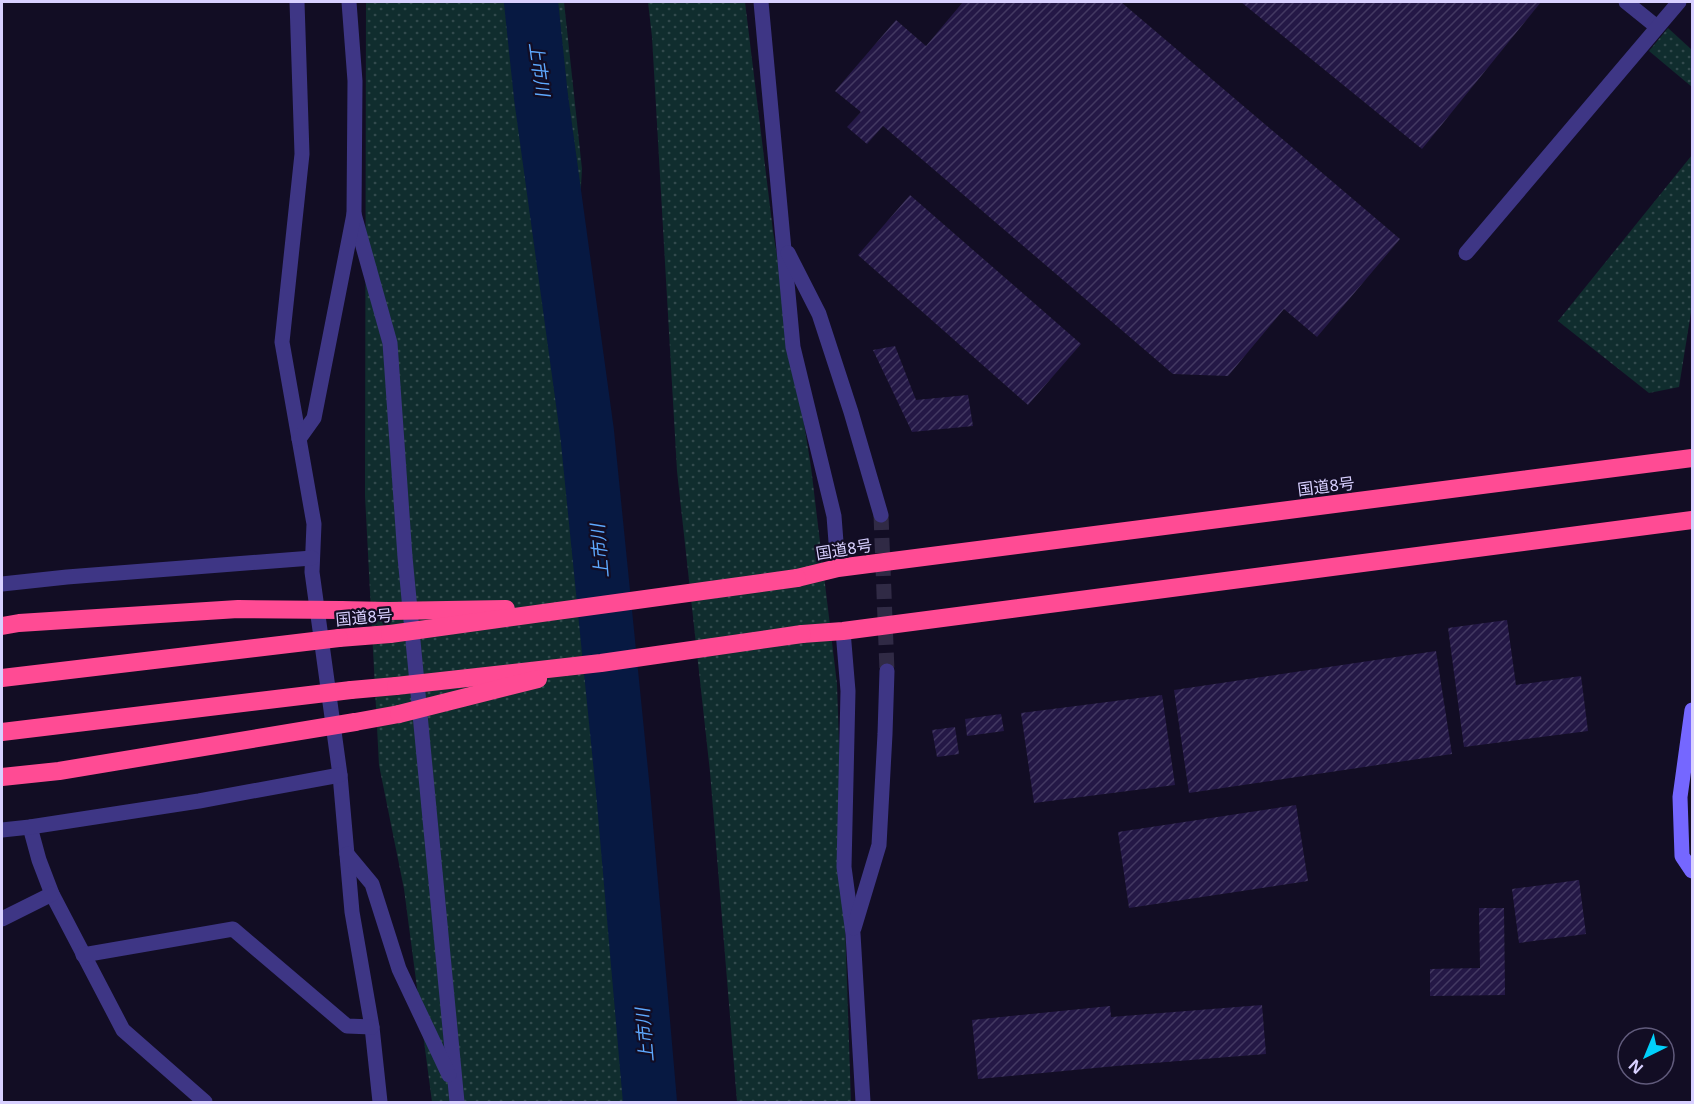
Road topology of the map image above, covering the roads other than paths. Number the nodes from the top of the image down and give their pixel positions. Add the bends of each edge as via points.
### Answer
1 (297, 2) edge
2 (348, 2) edge
3 (761, 2) edge
4 (1626, 2) edge
5 (1679, 2) edge
6 (1657, 27) junction
7 (354, 214) junction
8 (783, 245) junction
9 (1466, 253) dead end
10 (299, 439) junction
11 (1692, 458) edge
12 (881, 515) tunnel mouth
13 (1692, 520) edge
14 (312, 558) junction
15 (838, 568) junction
16 (2, 584) edge
17 (595, 607) junction
18 (2, 626) edge
19 (843, 631) junction
20 (601, 663) junction
21 (886, 672) tunnel mouth
22 (2, 678) edge
23 (1692, 710) edge
24 (2, 732) edge
25 (340, 775) junction
26 (2, 777) edge
27 (30, 827) junction
28 (2, 830) edge
29 (347, 854) junction
30 (1692, 871) edge
31 (52, 894) junction
32 (2, 919) edge
33 (853, 934) junction
34 (83, 955) junction
35 (372, 1027) junction
36 (455, 1086) junction
37 (205, 1102) edge
38 (380, 1102) edge
39 (457, 1102) edge
40 (863, 1102) edge

1 - 10 street via 303,154 282,342
2 - 7 street via 355,81
3 - 8 street
4 - 6 street
5 - 6 street
6 - 9 street
7 - 10 street via 314,418
7 - 36 street via 390,343 405,557
8 - 12 street via 819,314
8 - 15 street via 793,347 834,516
10 - 14 street via 314,524
11 - 15 highway, 国道8号
13 - 19 highway
14 - 16 street
14 - 25 street
15 - 17 highway, 国道8号, bridge via 797,578
17 - 18 highway, bridge via 238,609
17 - 22 highway, 国道8号, bridge
19 - 20 highway, bridge
19 - 33 street via 848,691 844,867
20 - 24 highway, bridge
20 - 26 highway, bridge via 399,714 59,771
21 - 33 street via 879,845
23 - 30 street via 1680,797 1682,856
25 - 27 street
25 - 29 street
27 - 28 street
27 - 31 street
29 - 35 street via 352,912
29 - 36 street via 372,884 399,969
31 - 32 street
31 - 34 street
33 - 40 street
34 - 35 street via 233,929 347,1026
34 - 37 street via 123,1030
35 - 38 street
36 - 39 street

